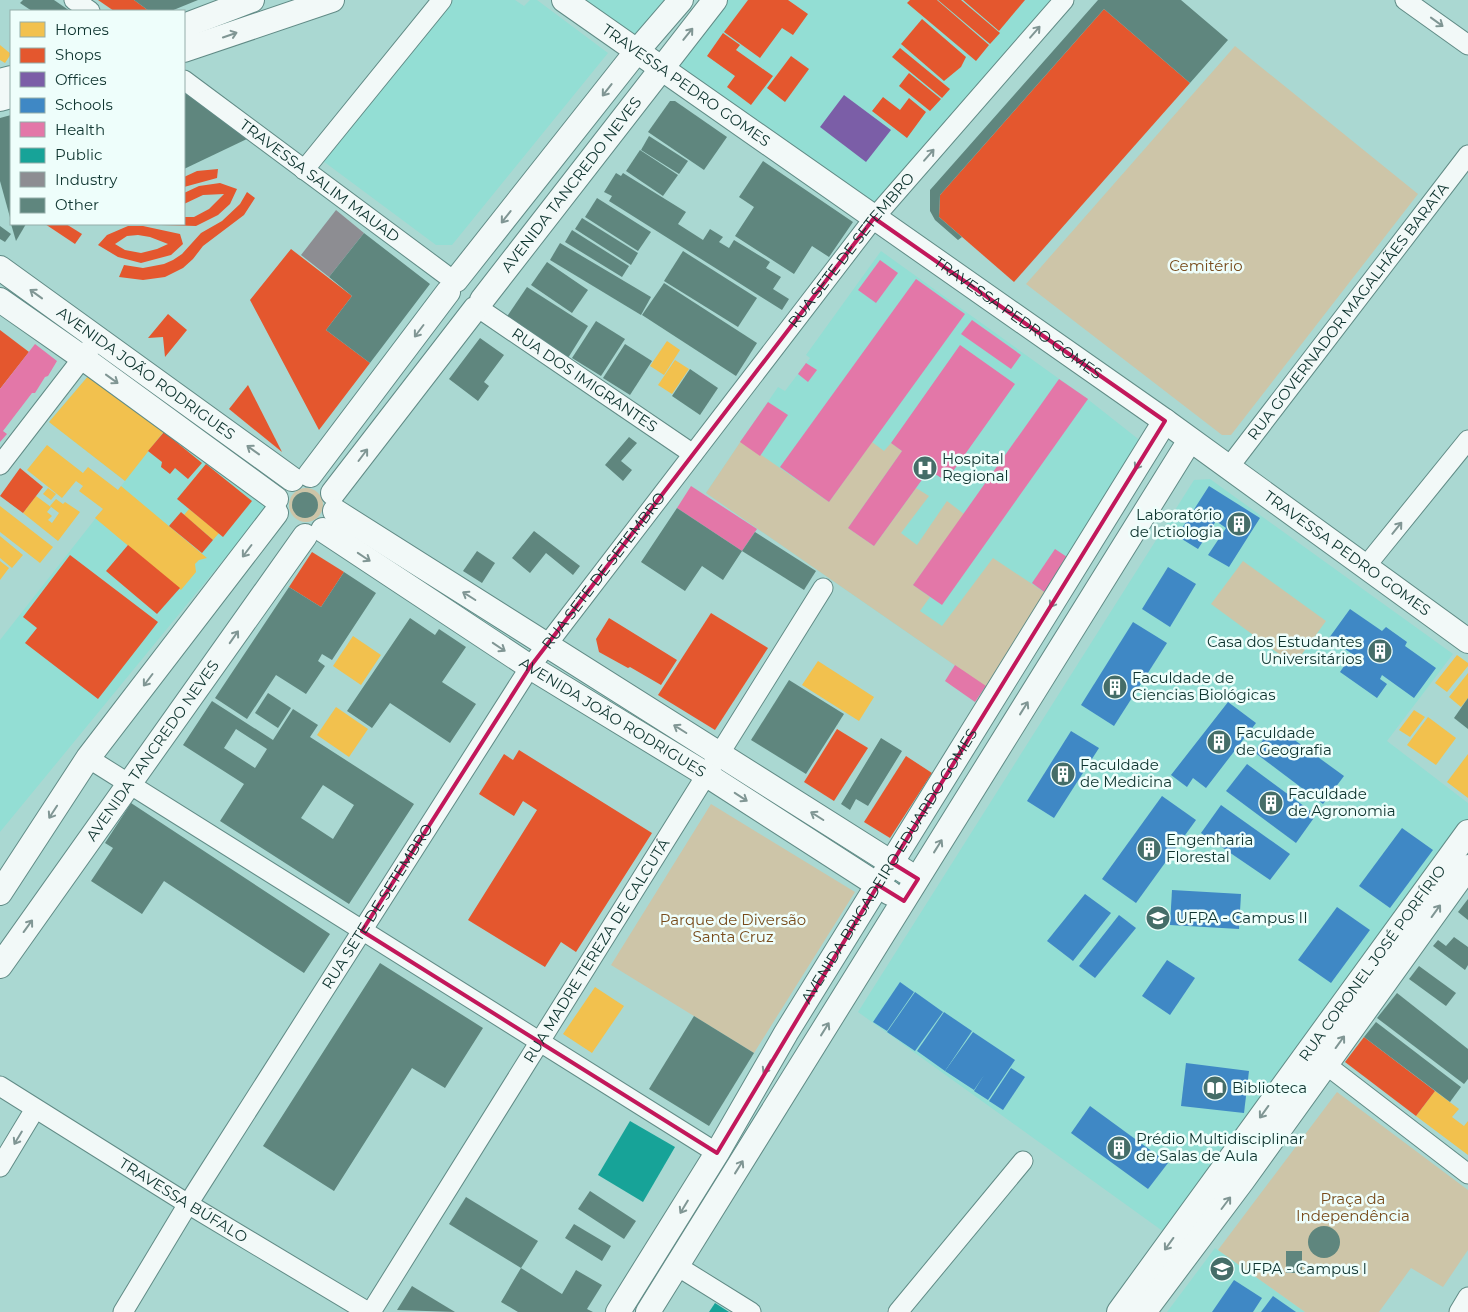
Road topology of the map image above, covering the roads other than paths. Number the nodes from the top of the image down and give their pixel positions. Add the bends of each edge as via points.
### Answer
1 (74, 0) edge
2 (252, 0) edge
3 (332, 0) edge
4 (442, 0) edge
5 (564, 0) edge
6 (681, 0) edge
7 (715, 0) edge
8 (1064, 0) edge
9 (1405, 0) edge
10 (285, 8) edge
11 (89, 10) edge
12 (185, 26) edge
13 (1468, 45) edge
14 (185, 50) edge
15 (637, 51) junction
16 (661, 68) junction
17 (185, 81) edge
18 (1468, 155) edge
19 (304, 170) junction
20 (874, 218) junction
21 (0, 268) edge
22 (453, 284) junction
23 (0, 300) edge
24 (478, 305) junction
25 (98, 338) junction
26 (83, 358) junction
27 (1165, 421) junction
28 (1190, 440) junction
29 (1468, 440) edge
30 (693, 454) junction
31 (0, 465) edge
32 (1228, 467) junction
33 (301, 477) junction
34 (276, 506) junction
35 (324, 518) junction
36 (1366, 566) junction
37 (823, 588) dead end
38 (1468, 640) edge
39 (547, 645) junction
40 (530, 667) junction
41 (720, 754) junction
42 (958, 757) junction
43 (88, 758) junction
44 (983, 774) junction
45 (707, 775) junction
46 (130, 785) junction
47 (1468, 832) edge
48 (849, 836) junction
49 (834, 857) junction
50 (892, 863) junction
51 (1468, 867) edge
52 (918, 879) junction
53 (878, 885) junction
54 (0, 893) edge
55 (904, 901) junction
56 (362, 931) junction
57 (0, 966) edge
58 (786, 1033) junction
59 (539, 1040) junction
60 (811, 1052) junction
61 (1317, 1057) junction
62 (0, 1086) edge
63 (35, 1109) junction
64 (717, 1153) junction
65 (1023, 1161) dead end
66 (0, 1167) edge
67 (1468, 1174) edge
68 (188, 1204) junction
69 (663, 1241) junction
70 (680, 1260) junction
71 (1468, 1296) edge
72 (123, 1312) edge
73 (369, 1312) edge
74 (618, 1312) edge
75 (648, 1312) edge
76 (751, 1312) edge
77 (898, 1312) edge
78 (1119, 1312) edge
79 (1144, 1312) edge
80 (1459, 1312) edge

1 - 11 street
2 - 12 street
3 - 10 street
4 - 19 street
5 - 15 street, TRAVESSA PEDRO GOMES
6 - 15 street, AVENIDA TANCREDO NEVES
16 -> 7 street, AVENIDA TANCREDO NEVES
20 -> 8 street, RUA SETE DE SETEMBRO
9 -> 13 street
14 -> 10 street
15 - 16 street, TRAVESSA PEDRO GOMES
15 -> 22 street, AVENIDA TANCREDO NEVES
16 - 20 street, TRAVESSA PEDRO GOMES
16 - 24 street, AVENIDA TANCREDO NEVES
17 - 19 street, TRAVESSA SALIM MAUAD
18 - 32 street, RUA GOVERNADOR MAGALHÃES BARATA
19 - 22 street, TRAVESSA SALIM MAUAD
20 - 27 street, TRAVESSA PEDRO GOMES
20 - 30 street, RUA SETE DE SETEMBRO
25 -> 21 street, AVENIDA JOÃO RODRIGUES
22 - 24 street via 466,277 476,281 482,290
22 -> 33 street, AVENIDA TANCREDO NEVES
23 - 26 street, AVENIDA JOÃO RODRIGUES
24 - 30 street, RUA DOS IMIGRANTES
35 -> 24 street, AVENIDA TANCREDO NEVES
25 - 26 street
33 -> 25 street, AVENIDA JOÃO RODRIGUES
26 - 31 street
26 -> 34 street, AVENIDA JOÃO RODRIGUES
27 - 28 street, TRAVESSA PEDRO GOMES
27 -> 42 street, AVENIDA BRIGADEIRO EDUARDO GOMES
28 - 32 street, TRAVESSA PEDRO GOMES
44 -> 28 street, AVENIDA BRIGADEIRO EDUARDO GOMES
36 -> 29 street
30 - 39 street, RUA SETE DE SETEMBRO
32 - 36 street, TRAVESSA PEDRO GOMES
33 - 34 street via 283,485
33 - 35 street via 320,479
34 - 35 street via 287,529
34 -> 43 street
39 -> 35 street, AVENIDA JOÃO RODRIGUES
35 -> 40 street, AVENIDA JOÃO RODRIGUES
46 -> 35 street, AVENIDA TANCREDO NEVES
36 - 38 street, TRAVESSA PEDRO GOMES
37 - 41 street, RUA MADRE TEREZA DE CALCUTÁ
39 - 40 street, RUA SETE DE SETEMBRO
41 -> 39 street, AVENIDA JOÃO RODRIGUES
40 - 45 street, AVENIDA JOÃO RODRIGUES
40 - 56 street, RUA SETE DE SETEMBRO
41 - 45 street, RUA MADRE TEREZA DE CALCUTÁ
48 -> 41 street, AVENIDA JOÃO RODRIGUES
42 - 44 street
42 - 50 street, AVENIDA BRIGADEIRO EDUARDO GOMES
43 - 46 street
43 -> 54 street
52 -> 44 street, AVENIDA BRIGADEIRO EDUARDO GOMES
45 -> 49 street, AVENIDA JOÃO RODRIGUES
45 - 59 street, RUA MADRE TEREZA DE CALCUTÁ
46 - 56 street
57 -> 46 street, AVENIDA TANCREDO NEVES
47 - 61 street, RUA CORONEL JOSÉ PORFÍRIO
48 - 49 street
48 - 50 street, AVENIDA JOÃO RODRIGUES
49 - 53 street, AVENIDA JOÃO RODRIGUES
50 - 52 street, AVENIDA JOÃO RODRIGUES
50 - 53 street, AVENIDA BRIGADEIRO EDUARDO GOMES
61 -> 51 street, RUA CORONEL JOSÉ PORFÍRIO
52 - 55 street, AVENIDA BRIGADEIRO EDUARDO GOMES
53 - 55 street, AVENIDA JOÃO RODRIGUES
53 - 58 street, AVENIDA BRIGADEIRO EDUARDO GOMES
60 -> 55 street, AVENIDA BRIGADEIRO EDUARDO GOMES
56 - 59 street
56 - 68 street, RUA SETE DE SETEMBRO
58 - 60 street
58 -> 64 street, AVENIDA BRIGADEIRO EDUARDO GOMES
59 - 64 street
59 - 73 street, RUA MADRE TEREZA DE CALCUTÁ
70 -> 60 street, AVENIDA BRIGADEIRO EDUARDO GOMES
61 - 67 street
61 -> 78 street, RUA CORONEL JOSÉ PORFÍRIO
79 -> 61 street, RUA CORONEL JOSÉ PORFÍRIO via 1243,1180
62 - 63 street, TRAVESSA BÚFALO
63 -> 66 street
63 - 68 street, TRAVESSA BÚFALO
64 -> 69 street, AVENIDA BRIGADEIRO EDUARDO GOMES
65 - 77 street
68 - 72 street, RUA SETE DE SETEMBRO
68 - 73 street, TRAVESSA BÚFALO
69 - 70 street
69 - 74 street, AVENIDA BRIGADEIRO EDUARDO GOMES
70 - 75 street, AVENIDA BRIGADEIRO EDUARDO GOMES
70 - 76 street
71 - 80 street

